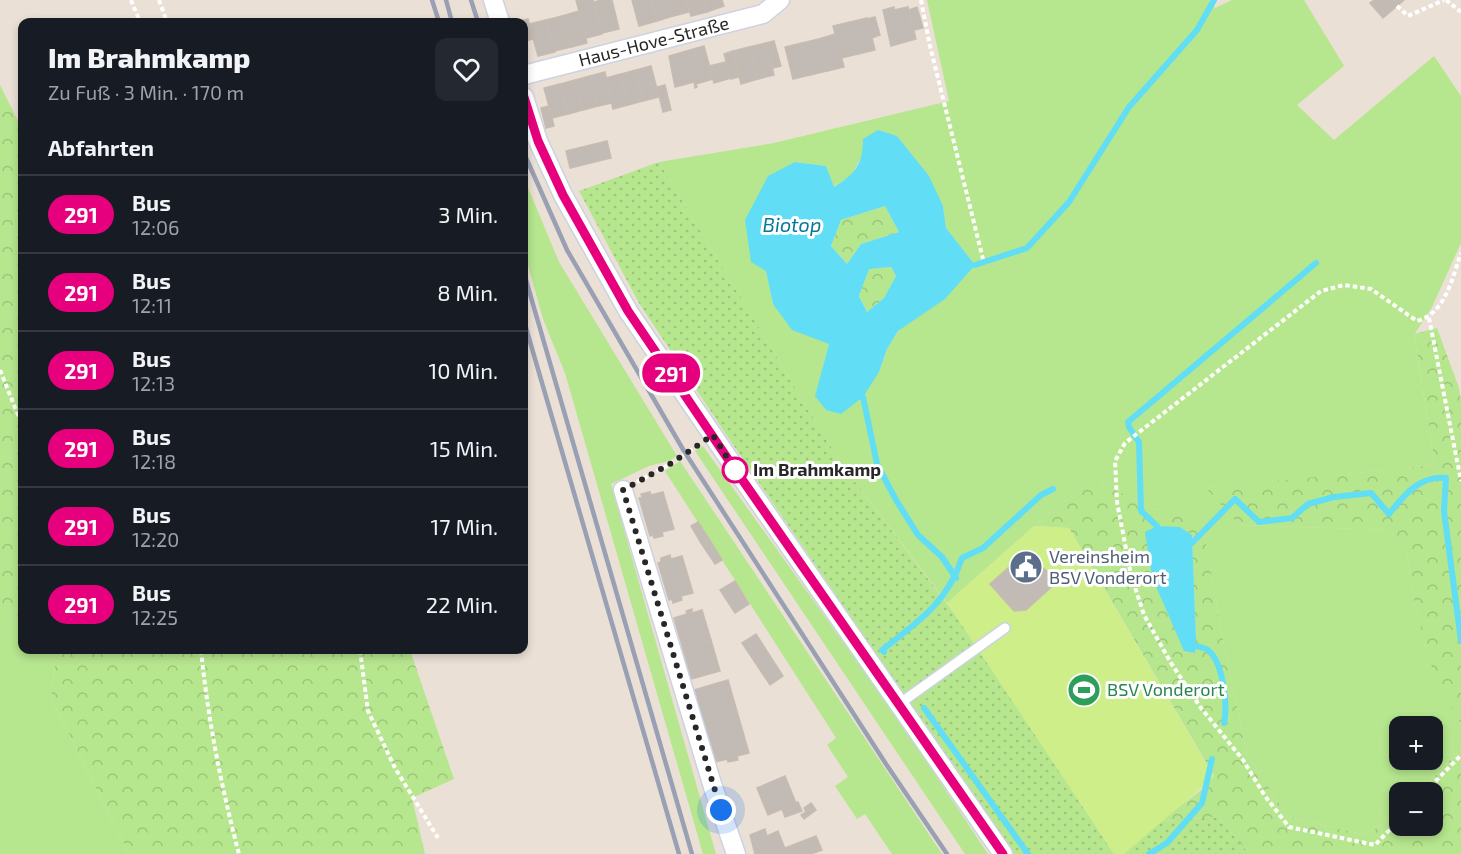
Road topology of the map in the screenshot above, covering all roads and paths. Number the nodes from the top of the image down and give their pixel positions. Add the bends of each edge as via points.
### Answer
1 (131, 0) edge
2 (159, 0) edge
3 (493, 0) edge
4 (780, 0) edge
5 (921, 0) edge
6 (1445, 0) edge
7 (1397, 6) dead end
8 (1461, 12) edge
9 (138, 18) edge
10 (166, 18) edge
11 (499, 18) edge
12 (528, 74) edge
13 (528, 110) edge
14 (1461, 253) edge
15 (983, 259) dead end
16 (1429, 318) junction
17 (0, 370) edge
18 (18, 415) edge
19 (713, 435) junction
20 (1461, 481) edge
21 (623, 490) joint
22 (1005, 628) dead end
23 (201, 654) edge
24 (361, 654) edge
25 (899, 704) junction
26 (1461, 755) edge
27 (1435, 782) edge
28 (1389, 830) edge
29 (438, 838) dead end
30 (239, 854) edge
31 (736, 854) edge
32 (1003, 854) edge

1 - 9 path
2 - 10 path
3 - 11 street
4 - 12 street, Haus-Hove-Straße via 763,14
5 - 15 path
6 - 7 path via 1408,16
6 - 8 path
13 - 19 street via 538,141 568,204 628,311
14 - 16 path via 1442,304
16 - 20 path
16 - 28 path via 1418,321 1371,289 1344,285 1321,291 1125,443 1115,461 1117,501 1131,575 1144,615 1201,708 1243,760 1265,796 1289,827 1374,845
17 - 18 path
19 - 21 path
19 - 25 street
21 - 31 street
22 - 25 lane
23 - 30 path via 216,760
24 - 29 path via 368,711 395,768
25 - 32 street
26 - 27 path

